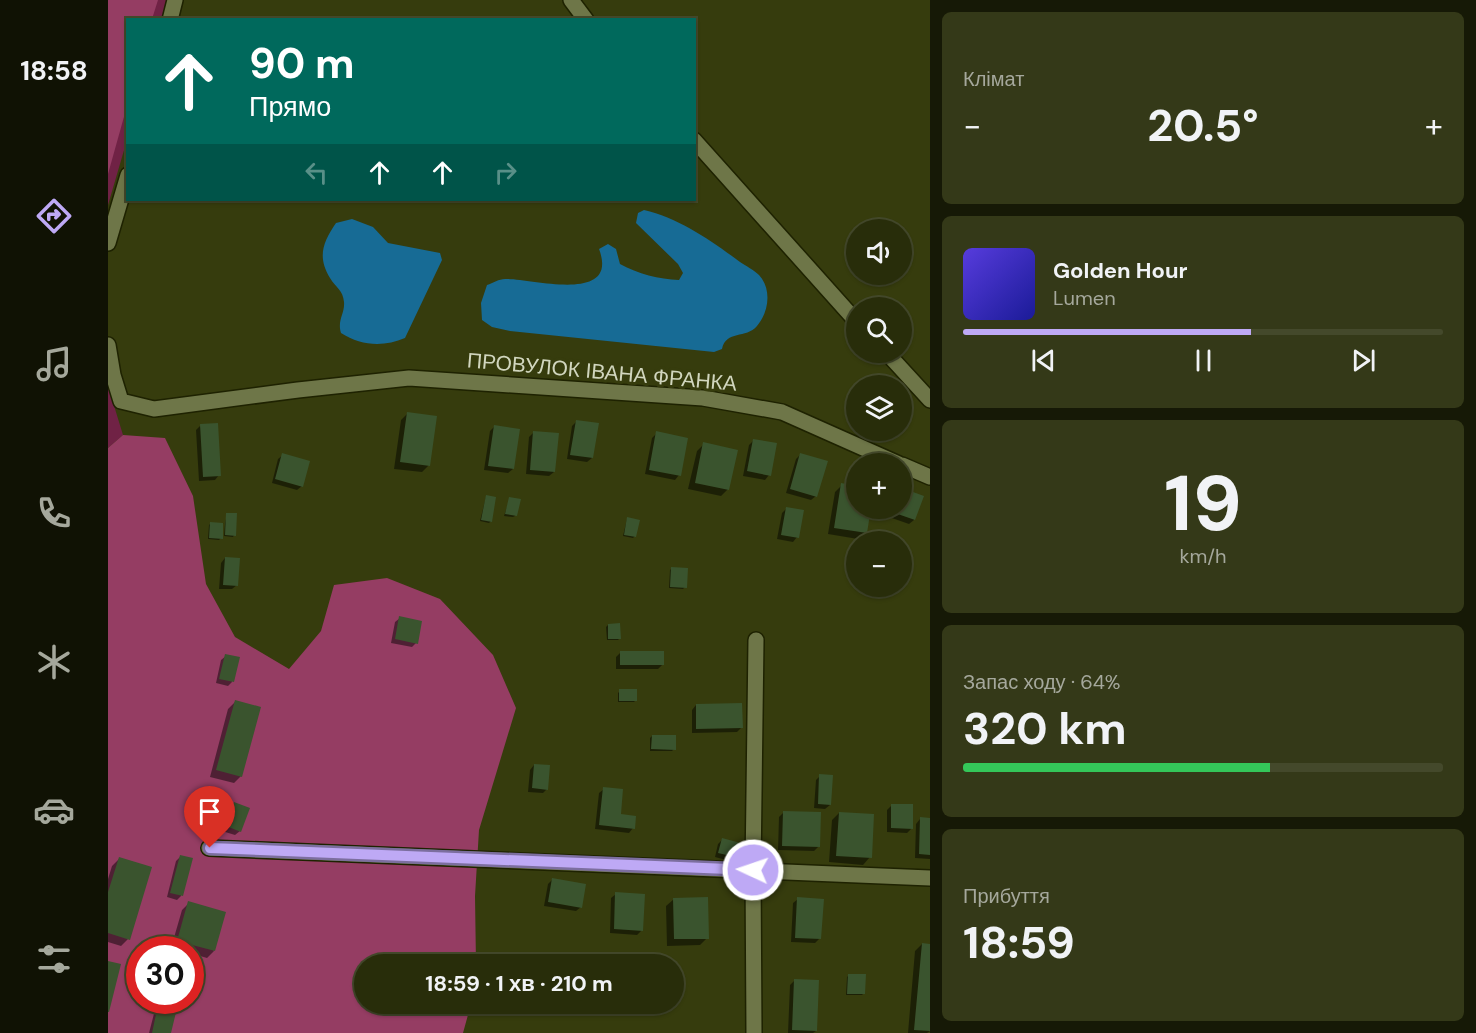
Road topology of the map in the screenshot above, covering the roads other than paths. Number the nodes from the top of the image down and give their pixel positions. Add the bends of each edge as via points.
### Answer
1 (175, 0) edge
2 (571, 0) edge
3 (170, 18) edge
4 (584, 18) edge
5 (696, 142) edge
6 (126, 182) edge
7 (108, 243) edge
8 (846, 310) edge
9 (108, 345) edge
10 (896, 363) edge
11 (930, 400) edge
12 (114, 405) edge
13 (875, 453) edge
14 (912, 469) edge
15 (930, 477) edge
16 (756, 640) dead end
17 (210, 848) dead end
18 (753, 870) junction
19 (930, 878) edge
20 (754, 1033) edge

1 - 3 street
2 - 4 street
5 - 8 street
6 - 7 street
9 - 12 street
10 - 11 street
12 - 13 street, ПРОВУЛОК ІВАНА ФРАНКА via 154,409 409,378 703,398 782,412
14 - 15 street, ПРОВУЛОК ІВАНА ФРАНКА
16 - 18 street
17 - 18 street
18 - 19 street
18 - 20 street

